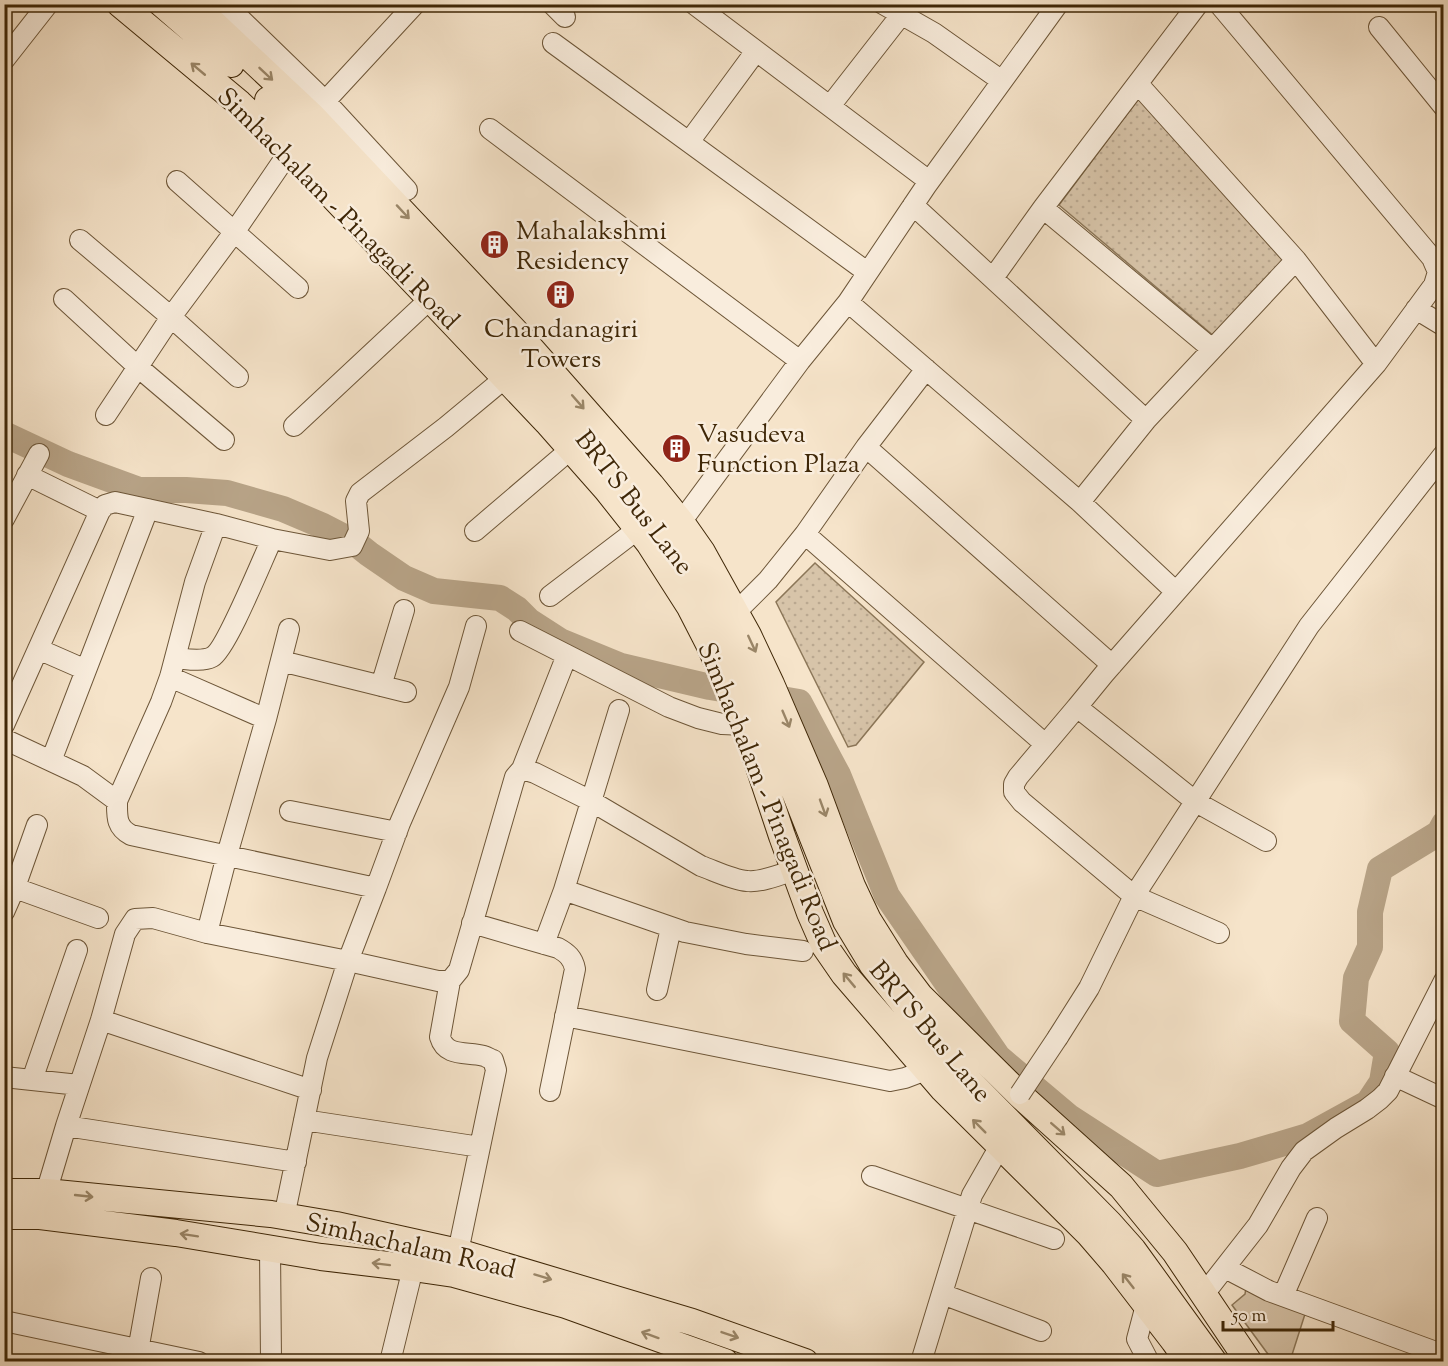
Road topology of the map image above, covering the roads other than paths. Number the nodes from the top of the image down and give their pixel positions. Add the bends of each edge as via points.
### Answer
1 (48, 4) edge
2 (120, 4) edge
3 (162, 4) edge
4 (192, 4) edge
5 (225, 4) edge
6 (694, 4) edge
7 (883, 4) edge
8 (1058, 4) edge
9 (1198, 4) edge
10 (1219, 4) edge
11 (404, 8) edge
12 (901, 15) junction
13 (1379, 27) dead end
14 (553, 43) dead end
15 (756, 51) junction
16 (4, 60) edge
17 (1002, 81) junction
18 (1138, 84) junction
19 (830, 106) junction
20 (1443, 107) edge
21 (318, 109) junction
22 (490, 129) dead end
23 (689, 142) junction
24 (289, 152) junction
25 (177, 181) dead end
26 (929, 181) junction
27 (407, 190) dead end
28 (913, 205) junction
29 (1043, 208) junction
30 (235, 231) junction
31 (80, 240) dead end
32 (1296, 260) junction
33 (1441, 270) edge
34 (867, 272) junction
35 (993, 278) junction
36 (298, 288) dead end
37 (63, 299) dead end
38 (430, 299) junction
39 (849, 302) junction
40 (1416, 309) junction
41 (171, 317) junction
42 (1443, 326) edge
43 (1212, 349) junction
44 (800, 361) junction
45 (1376, 364) junction
46 (138, 367) junction
47 (926, 369) junction
48 (238, 377) dead end
49 (505, 378) junction
50 (106, 415) dead end
51 (1146, 420) junction
52 (294, 426) dead end
53 (224, 440) dead end
54 (866, 447) junction
55 (571, 449) junction
56 (39, 453) dead end
57 (1443, 454) edge
58 (27, 475) junction
59 (1080, 502) junction
60 (148, 509) junction
61 (100, 511) junction
62 (4, 519) edge
63 (681, 522) junction
64 (216, 524) junction
65 (638, 529) junction
66 (475, 531) dead end
67 (805, 534) junction
68 (272, 539) junction
69 (1176, 592) junction
70 (550, 596) dead end
71 (404, 610) dead end
72 (736, 612) junction
73 (476, 626) dead end
74 (289, 629) dead end
75 (520, 631) dead end
76 (38, 649) junction
77 (567, 655) junction
78 (175, 658) junction
79 (281, 661) junction
80 (1112, 665) junction
81 (86, 670) junction
82 (170, 677) junction
83 (381, 686) junction
84 (406, 692) dead end
85 (1077, 707) junction
86 (619, 710) dead end
87 (266, 719) junction
88 (4, 725) edge
89 (757, 726) junction
90 (4, 739) edge
91 (1045, 744) junction
92 (51, 761) junction
93 (522, 769) junction
94 (117, 801) junction
95 (591, 801) junction
96 (1196, 802) junction
97 (290, 811) dead end
98 (37, 825) dead end
99 (397, 832) junction
100 (1266, 842) dead end
101 (227, 855) junction
102 (795, 870) junction
103 (10, 885) edge
104 (376, 888) junction
105 (564, 890) junction
106 (1134, 896) junction
107 (4, 912) edge
108 (98, 918) dead end
109 (472, 923) junction
110 (671, 928) junction
111 (207, 933) junction
112 (1219, 933) dead end
113 (544, 944) junction
114 (77, 950) dead end
115 (803, 951) dead end
116 (348, 962) junction
117 (450, 981) junction
118 (1443, 981) edge
119 (657, 990) dead end
120 (1438, 1004) edge
121 (565, 1016) junction
122 (101, 1020) junction
123 (926, 1070) junction
124 (4, 1077) edge
125 (1395, 1077) junction
126 (32, 1080) junction
127 (79, 1085) junction
128 (311, 1090) junction
129 (550, 1091) dead end
130 (1020, 1095) junction
131 (1443, 1099) edge
132 (304, 1120) junction
133 (66, 1126) junction
134 (1000, 1146) junction
135 (480, 1147) junction
136 (296, 1162) junction
137 (872, 1176) dead end
138 (4, 1192) edge
139 (43, 1204) junction
140 (967, 1209) junction
141 (4, 1216) edge
142 (284, 1216) junction
143 (1317, 1218) dead end
144 (1054, 1239) dead end
145 (270, 1249) junction
146 (456, 1263) junction
147 (413, 1268) junction
148 (1225, 1268) junction
149 (151, 1278) dead end
150 (942, 1294) junction
151 (1204, 1294) junction
152 (1283, 1296) junction
153 (1146, 1305) junction
154 (4, 1321) edge
155 (1041, 1331) dead end
156 (137, 1355) edge
157 (1443, 1355) edge
158 (200, 1362) edge
159 (271, 1362) edge
160 (390, 1362) edge
161 (725, 1362) edge
162 (805, 1362) edge
163 (921, 1362) edge
164 (1149, 1362) edge
165 (1189, 1362) edge
166 (1214, 1362) edge
167 (1249, 1362) edge

1 - 16 street
24 -> 2 main road, Simhachalam - Pinagadi Road via 239,103
3 - 89 main road, BRTS Bus Lane via 303,134 622,478 674,546 723,627 742,665
4 -> 21 main road, Simhachalam - Pinagadi Road
5 - 21 street
6 - 15 street
7 - 12 street
8 - 17 street
9 - 18 street
10 - 33 street
11 - 21 street
12 - 17 street
12 - 19 street
13 - 20 street
14 - 23 street
15 - 19 street
15 - 23 street
17 - 26 street
18 - 29 street
18 - 32 street
19 - 26 street
21 - 27 street
21 -> 63 main road, Simhachalam - Pinagadi Road
22 - 44 street
23 - 34 street
24 - 30 street
24 - 38 main road, Simhachalam - Pinagadi Road
25 - 30 street
26 - 28 street
28 - 34 street
28 - 35 street
29 - 35 street
29 - 43 street
30 - 36 street
30 - 41 street
31 - 41 street
32 - 43 street
32 - 45 street
33 - 40 street
34 - 39 street
35 - 51 street
37 - 46 street
38 - 49 main road, Simhachalam - Pinagadi Road
38 - 52 street
39 - 44 street
39 - 47 street
40 - 42 street
40 - 45 street
41 - 46 street
41 - 48 street
43 - 51 street
44 - 63 street
45 - 69 street
46 - 50 street
46 - 53 street
47 - 54 street
47 - 59 street
49 - 55 main road, Simhachalam - Pinagadi Road
49 - 68 street via 360,493 356,501 355,539 330,550
51 - 59 street
54 - 67 street
54 - 80 street
55 - 65 main road, Simhachalam - Pinagadi Road
55 - 66 street
56 - 58 street
57 - 96 street via 1309,626
58 - 61 street
58 - 62 street
59 - 69 street
60 - 61 street via 115,502
60 - 64 street
60 - 81 street
61 - 76 street
63 - 72 main road, Simhachalam - Pinagadi Road
64 - 68 street
64 - 78 street via 195,582
65 - 70 street
65 - 89 main road, Simhachalam - Pinagadi Road via 690,607
67 - 72 street
67 - 91 street
68 - 78 street via 215,656 204,660
69 - 80 street
71 - 83 street
72 -> 130 main road, Simhachalam - Pinagadi Road via 801,753 868,920 920,996
73 - 99 street via 459,687
74 - 79 street
75 - 77 street
76 - 81 street
76 - 88 street
77 - 89 street via 698,718
77 - 93 street
78 - 82 street
79 - 83 street
79 - 87 street
80 - 85 street
81 - 92 street
82 - 87 street
82 - 94 street
83 - 84 street
85 - 91 street
85 - 96 street
86 - 95 street
87 - 101 street
89 - 102 main road, Simhachalam - Pinagadi Road
89 - 166 main road, BRTS Bus Lane via 846,921 872,964 954,1066 1127,1243
90 - 92 street
91 - 106 street via 1018,777 1014,792
92 - 94 street via 83,776
93 - 95 street
93 - 109 street via 515,777
94 - 101 street via 119,824 131,835
95 - 102 street via 701,866 720,873 748,882
95 - 105 street
96 - 100 street
96 - 106 street
97 - 99 street
98 - 103 street
99 - 104 street
101 - 104 street
101 - 111 street
123 -> 102 main road, Simhachalam - Pinagadi Road via 824,945
103 - 107 street
103 - 108 street
104 - 116 street
105 - 110 street
105 - 113 street
106 - 112 street
106 - 130 street, bridge via 1089,988
109 - 113 street
109 - 117 street via 459,970
110 - 115 street
110 - 119 street
111 - 116 street
111 - 122 street via 153,918 135,919 125,934
113 - 121 street via 567,953 573,961
114 - 126 street
116 - 117 street
116 - 128 street via 317,1058
117 - 135 street via 442,1045 448,1050 493,1060 496,1070
118 - 120 street
120 - 125 street
121 - 123 street via 890,1081
121 - 129 street
122 - 127 street
122 - 128 street
134 -> 123 main road, Simhachalam - Pinagadi Road
124 - 126 street
125 - 131 street
125 - 148 street via 1380,1099 1304,1151 1258,1225
126 - 127 street
127 - 133 street
128 - 132 street
130 -> 151 main road, Simhachalam - Pinagadi Road via 1121,1186
132 - 135 street
132 - 136 street
133 - 136 street
133 - 139 street
134 - 140 street
153 -> 134 main road, Simhachalam - Pinagadi Road via 1089,1234
135 - 146 street
136 - 142 street
137 - 140 street
138 - 139 main road, Simhachalam Road
139 - 141 main road
139 -> 142 main road, Simhachalam Road
145 -> 139 main road
140 - 144 street
140 - 150 street
142 - 146 main road, Simhachalam Road via 336,1225
143 - 152 street
147 -> 145 main road
145 - 159 street
146 - 147 main road
161 -> 146 main road
146 -> 162 main road, Simhachalam Road via 692,1322
147 - 160 street
148 - 151 street
148 - 152 street
149 - 156 street
150 - 155 street
150 - 163 street
151 - 167 main road, Simhachalam - Pinagadi Road
152 - 157 street
153 - 164 street via 1137,1339
153 - 165 main road, Simhachalam - Pinagadi Road
154 - 156 street
156 - 158 street

